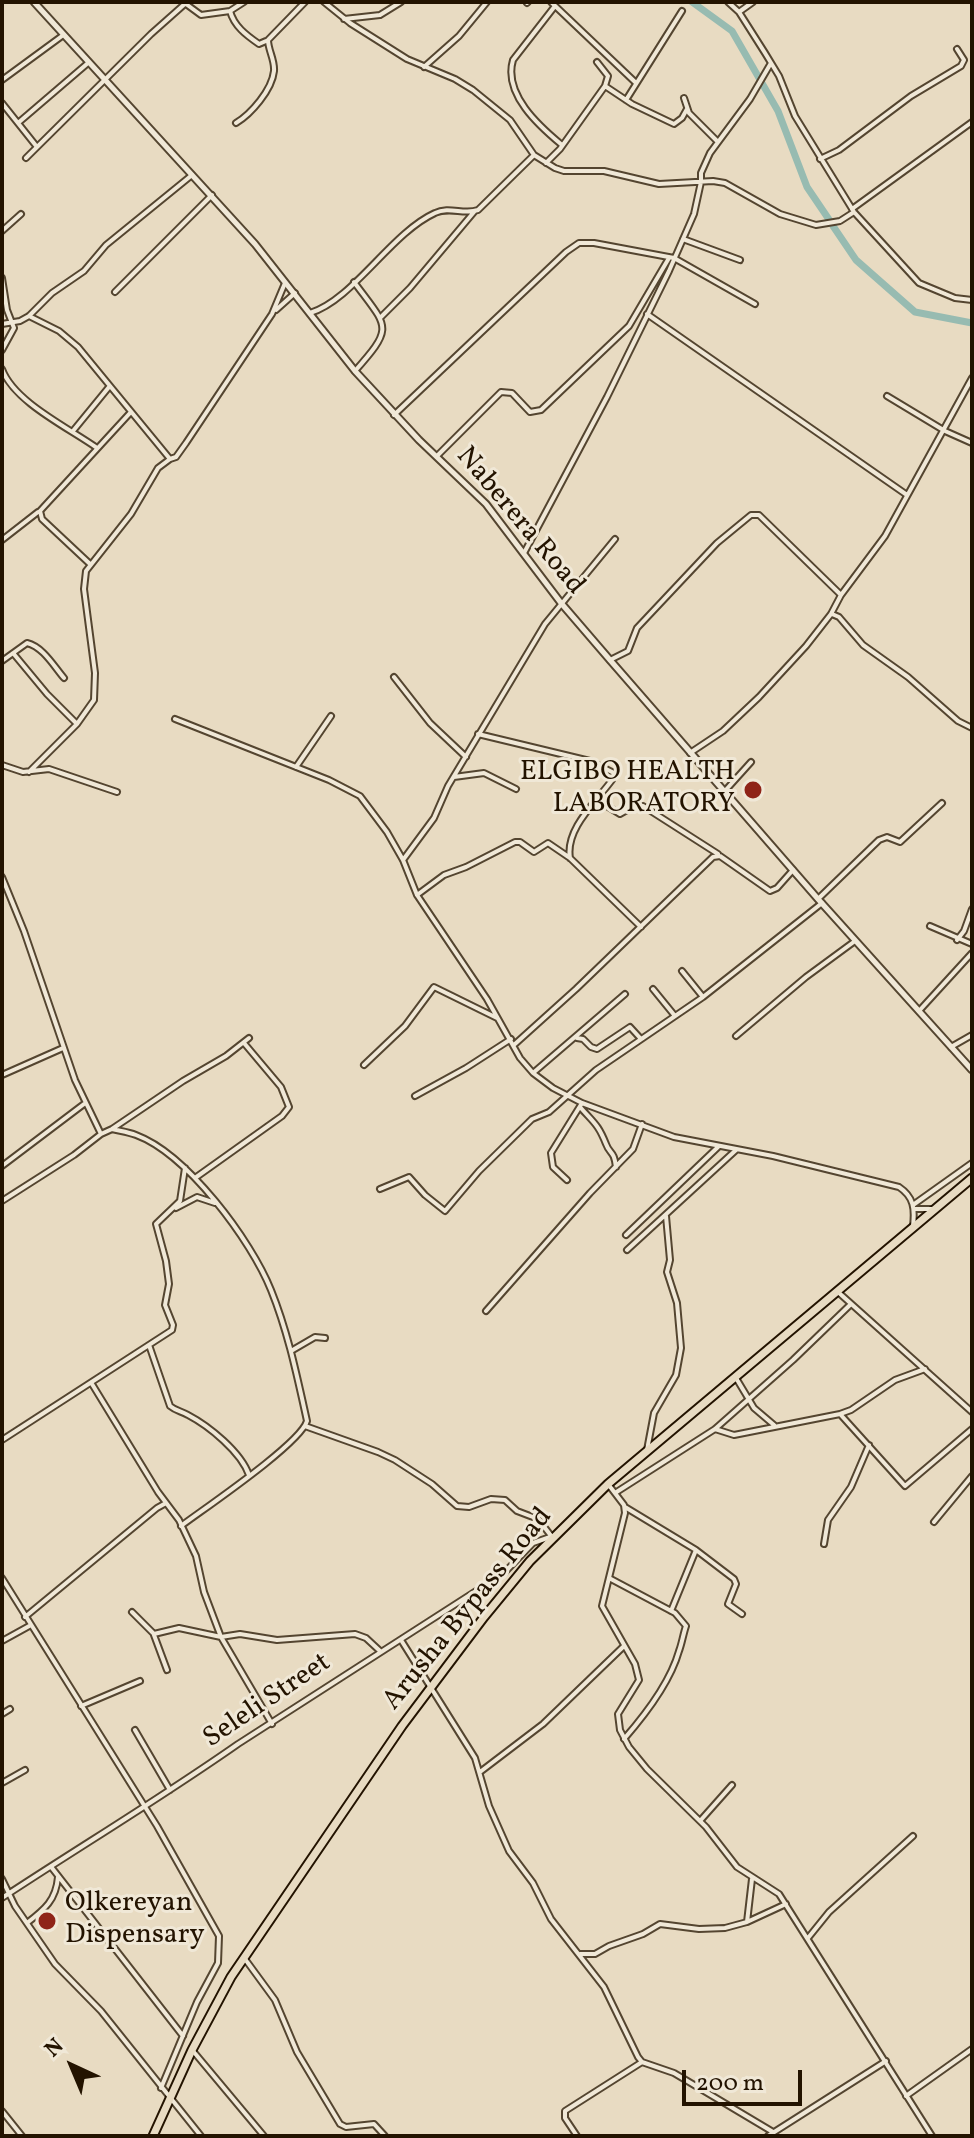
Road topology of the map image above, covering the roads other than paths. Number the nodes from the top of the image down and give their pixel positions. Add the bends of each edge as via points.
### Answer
1 (34, 2) edge
2 (244, 2) edge
3 (305, 2) edge
4 (324, 2) edge
5 (401, 2) edge
6 (487, 2) edge
7 (728, 2) edge
8 (753, 2) edge
9 (186, 3) edge
10 (553, 4) edge
11 (230, 11) junction
12 (682, 11) dead end
13 (739, 12) junction
14 (344, 19) junction
15 (62, 36) junction
16 (268, 40) junction
17 (957, 49) dead end
18 (597, 62) dead end
19 (88, 63) junction
20 (771, 63) junction
21 (424, 67) junction
22 (2, 80) edge
23 (104, 81) junction
24 (635, 82) junction
25 (605, 86) junction
26 (684, 98) dead end
27 (626, 100) junction
28 (2, 103) edge
29 (687, 109) junction
30 (972, 122) edge
31 (18, 123) junction
32 (236, 123) dead end
33 (717, 141) junction
34 (562, 145) junction
35 (37, 147) junction
36 (534, 155) junction
37 (26, 158) dead end
38 (820, 159) junction
39 (546, 163) junction
40 (192, 175) junction
41 (701, 182) junction
42 (212, 195) junction
43 (853, 211) junction
44 (474, 212) junction
45 (21, 214) dead end
46 (2, 231) edge
47 (683, 239) junction
48 (672, 258) junction
49 (740, 260) dead end
50 (2, 278) edge
51 (285, 281) junction
52 (354, 282) junction
53 (115, 292) dead end
54 (295, 293) junction
55 (972, 300) edge
56 (755, 304) dead end
57 (310, 313) junction
58 (272, 314) junction
59 (647, 314) junction
60 (29, 316) junction
61 (381, 317) junction
62 (12, 321) junction
63 (2, 324) edge
64 (2, 350) edge
65 (2, 369) edge
66 (355, 371) junction
67 (972, 378) edge
68 (109, 387) junction
69 (887, 396) dead end
70 (130, 413) junction
71 (394, 415) junction
72 (73, 431) junction
73 (945, 431) junction
74 (972, 443) edge
75 (97, 448) junction
76 (437, 456) junction
77 (170, 459) junction
78 (907, 495) junction
79 (40, 511) junction
80 (615, 539) dead end
81 (2, 540) edge
82 (524, 553) junction
83 (90, 564) junction
84 (841, 595) junction
85 (561, 603) junction
86 (831, 614) junction
87 (13, 653) junction
88 (610, 660) junction
89 (2, 661) edge
90 (394, 677) dead end
91 (64, 678) dead end
92 (331, 716) dead end
93 (175, 719) dead end
94 (77, 724) junction
95 (972, 728) edge
96 (478, 734) junction
97 (690, 753) junction
98 (466, 757) junction
99 (751, 762) dead end
100 (2, 765) edge
101 (296, 767) junction
102 (29, 772) junction
103 (454, 777) junction
104 (516, 789) dead end
105 (117, 792) dead end
106 (724, 792) junction
107 (597, 800) junction
108 (942, 803) dead end
109 (719, 856) junction
110 (570, 858) junction
111 (403, 860) junction
112 (793, 870) junction
113 (2, 877) edge
114 (417, 895) junction
115 (820, 901) junction
116 (972, 909) edge
117 (930, 926) dead end
118 (641, 927) junction
119 (957, 940) junction
120 (855, 941) junction
121 (972, 944) edge
122 (972, 953) edge
123 (682, 971) dead end
124 (653, 989) dead end
125 (625, 994) dead end
126 (703, 997) junction
127 (919, 1011) junction
128 (675, 1016) junction
129 (499, 1019) junction
130 (972, 1035) edge
131 (736, 1036) dead end
132 (249, 1038) dead end
133 (574, 1038) junction
134 (641, 1039) junction
135 (512, 1041) junction
136 (244, 1043) junction
137 (951, 1047) junction
138 (63, 1048) junction
139 (364, 1065) dead end
140 (972, 1070) edge
141 (533, 1073) junction
142 (2, 1075) edge
143 (415, 1096) dead end
144 (567, 1096) junction
145 (84, 1104) junction
146 (581, 1105) junction
147 (642, 1124) junction
148 (112, 1129) junction
149 (101, 1134) junction
150 (718, 1147) junction
151 (736, 1150) junction
152 (972, 1163) edge
153 (2, 1166) edge
154 (616, 1167) junction
155 (185, 1168) junction
156 (195, 1178) junction
157 (972, 1178) edge
158 (567, 1180) dead end
159 (380, 1189) dead end
160 (2, 1201) edge
161 (217, 1204) junction
162 (914, 1207) junction
163 (937, 1209) junction
164 (170, 1212) junction
165 (666, 1216) junction
166 (912, 1228) junction
167 (626, 1235) dead end
168 (627, 1250) dead end
169 (838, 1292) junction
170 (851, 1304) junction
171 (486, 1311) dead end
172 (325, 1338) dead end
173 (149, 1345) junction
174 (291, 1351) junction
175 (925, 1369) junction
176 (736, 1378) junction
177 (92, 1384) junction
178 (749, 1399) junction
179 (972, 1412) edge
180 (840, 1414) junction
181 (305, 1426) junction
182 (774, 1426) junction
183 (715, 1429) junction
184 (972, 1429) edge
185 (2, 1440) edge
186 (869, 1445) junction
187 (646, 1452) junction
188 (249, 1475) junction
189 (972, 1476) edge
190 (608, 1484) junction
191 (615, 1493) junction
192 (166, 1503) junction
193 (625, 1507) junction
194 (934, 1522) dead end
195 (181, 1526) junction
196 (552, 1536) junction
197 (824, 1544) dead end
198 (696, 1550) junction
199 (2, 1578) edge
200 (609, 1578) junction
201 (671, 1611) junction
202 (132, 1612) dead end
203 (742, 1614) dead end
204 (25, 1617) junction
205 (31, 1625) junction
206 (154, 1634) junction
207 (221, 1637) junction
208 (401, 1640) junction
209 (2, 1641) edge
210 (624, 1646) junction
211 (381, 1652) junction
212 (167, 1670) dead end
213 (140, 1681) dead end
214 (431, 1689) junction
215 (81, 1706) junction
216 (10, 1709) dead end
217 (2, 1714) edge
218 (272, 1724) junction
219 (135, 1730) dead end
220 (624, 1739) junction
221 (25, 1770) dead end
222 (480, 1772) junction
223 (2, 1783) edge
224 (732, 1785) dead end
225 (170, 1790) junction
226 (144, 1806) junction
227 (700, 1821) junction
228 (913, 1836) dead end
229 (52, 1868) junction
230 (58, 1877) junction
231 (2, 1879) edge
232 (752, 1879) junction
233 (10, 1893) junction
234 (2, 1898) edge
235 (787, 1904) junction
236 (747, 1922) junction
237 (27, 1923) junction
238 (808, 1938) junction
239 (578, 1954) junction
240 (244, 1957) junction
241 (183, 2037) junction
242 (972, 2049) edge
243 (192, 2050) junction
244 (886, 2061) junction
245 (642, 2062) junction
246 (161, 2088) junction
247 (906, 2096) junction
248 (169, 2098) junction
249 (2, 2111) edge
250 (771, 2134) edge
251 (22, 2136) edge
252 (153, 2136) edge
253 (201, 2136) edge
254 (264, 2136) edge
255 (385, 2136) edge
256 (577, 2136) edge
257 (932, 2136) edge

1 - 15 street, Naberera Road
2 - 11 street
3 - 16 street
4 - 14 street
5 - 14 street via 380,15
6 - 21 street via 449,47
7 - 13 street
8 - 13 street
9 - 11 street via 198,15
9 - 23 street
10 - 24 street
10 - 34 street via 511,67 516,92 531,116
11 - 16 street via 256,42
12 - 24 street
13 - 20 street
14 - 21 street
15 - 19 street, Naberera Road
15 - 22 street
16 - 32 street via 274,66 271,82
17 - 38 street via 963,64
18 - 25 street via 608,76
19 - 23 street, Naberera Road
19 - 31 street
20 - 33 street
20 - 38 street
21 - 36 street via 461,82 500,110
23 - 35 street
23 - 40 street, Naberera Road
24 - 27 street
25 - 27 street
25 - 34 street
26 - 29 street
27 - 29 street via 674,124
28 - 31 street
29 - 33 street
30 - 43 street
31 - 35 street
33 - 41 street via 701,170
34 - 39 street
35 - 37 street
36 - 39 street
36 - 44 street
38 - 43 street
39 - 41 street via 564,171 604,171 659,184
40 - 42 street, Naberera Road
40 - 60 street
41 - 43 street via 732,185 760,204 816,225 840,221
41 - 47 street
42 - 51 street, Naberera Road
42 - 53 street
43 - 55 street via 919,283
44 - 52 street via 434,213
44 - 61 street
45 - 46 street
47 - 48 street
47 - 49 street
48 - 56 street
48 - 59 street
48 - 71 street via 579,243
48 - 76 street via 624,333 541,410 530,412 512,393 501,392
50 - 62 street
51 - 54 street, Naberera Road
51 - 58 street
52 - 57 street
52 - 61 street
54 - 57 street, Naberera Road
54 - 58 street
57 - 66 street, Naberera Road
58 - 77 street
59 - 78 street
59 - 82 street
60 - 62 street
60 - 68 street via 69,338
61 - 66 street via 382,337
62 - 63 street
62 - 64 street via 14,332
65 - 72 street via 14,389
66 - 71 street, Naberera Road
67 - 73 street
68 - 70 street
68 - 72 street
69 - 73 street
70 - 75 street
70 - 77 street
71 - 76 street, Naberera Road
72 - 75 street
73 - 74 street
73 - 78 street
75 - 79 street
76 - 82 street, Naberera Road via 486,504
77 - 83 street via 158,468 131,514
78 - 84 street via 873,555
79 - 81 street
79 - 83 street via 42,519
80 - 85 street
82 - 85 street, Naberera Road
83 - 94 street via 84,589 96,694
84 - 86 street
84 - 88 street via 759,515 751,515 717,543 637,628 628,651
85 - 88 street, Naberera Road
85 - 96 street
86 - 95 street
86 - 97 street via 759,697
87 - 89 street
87 - 91 street via 33,644
87 - 94 street
88 - 97 street, Naberera Road
90 - 98 street via 430,723
92 - 101 street
93 - 101 street
94 - 102 street
96 - 98 street
96 - 107 street via 610,769 614,777
97 - 106 street, Naberera Road
98 - 103 street
99 - 106 street
100 - 102 street
101 - 111 street via 360,796
102 - 105 street via 49,769
103 - 104 street via 484,773
103 - 111 street via 434,818
106 - 112 street, Naberera Road
107 - 109 street via 620,814 643,806
107 - 110 street via 574,829
108 - 115 street via 900,842 879,840
109 - 112 street via 770,891
109 - 118 street
110 - 114 street via 548,843 534,852 515,842 444,875
110 - 118 street
111 - 114 street
112 - 115 street, Naberera Road
113 - 138 street
114 - 129 street
115 - 120 street, Naberera Road
115 - 126 street
116 - 119 street
117 - 119 street
118 - 135 street
119 - 121 street
120 - 127 street, Naberera Road
120 - 131 street
122 - 127 street
123 - 126 street
124 - 128 street
125 - 133 street
126 - 128 street
127 - 137 street, Naberera Road
128 - 134 street
129 - 135 street
129 - 139 street via 434,987 405,1026
130 - 137 street
132 - 136 street
133 - 134 street via 597,1049 630,1027
133 - 141 street
134 - 144 street
135 - 141 street
135 - 143 street
136 - 148 street
136 - 156 street via 281,1087 289,1107
137 - 140 street, Naberera Road
138 - 142 street
138 - 145 street
141 - 144 street
144 - 146 street
144 - 159 street via 515,1135 445,1211 409,1177
145 - 149 street
145 - 153 street
146 - 147 street
146 - 154 street via 615,1154
146 - 158 street via 551,1153 553,1167
147 - 150 street
147 - 154 street via 636,1144
148 - 149 street
148 - 155 street via 145,1139
149 - 160 street
150 - 151 street
150 - 167 street
151 - 162 street via 895,1186 907,1193
151 - 165 street
152 - 162 street
154 - 171 street
155 - 156 street
155 - 164 street via 180,1201
156 - 161 street
157 - 163 main road, Arusha Bypass Road
161 - 164 street via 197,1197
161 - 174 street via 268,1283
162 - 163 street
162 - 166 street
163 - 166 main road, Arusha Bypass Road
164 - 173 street via 156,1227 169,1284 166,1310 173,1326
165 - 168 street
165 - 187 street via 667,1270 677,1303 681,1348 676,1375 651,1421
166 - 169 main road, Arusha Bypass Road
169 - 170 street
169 - 176 main road, Arusha Bypass Road
170 - 175 street
170 - 178 street
172 - 174 street via 315,1337
173 - 177 street
173 - 188 street via 170,1406 218,1437
174 - 181 street
175 - 179 street
175 - 180 street via 895,1380
176 - 178 street
176 - 187 main road, Arusha Bypass Road
177 - 185 street
177 - 192 street
178 - 182 street
178 - 183 street
180 - 182 street
180 - 186 street
181 - 188 street
181 - 196 street via 395,1460 457,1506 506,1501 538,1519
182 - 183 street via 734,1435
183 - 191 street
184 - 186 street via 906,1486
186 - 197 street via 851,1487 828,1520
187 - 190 main road, Arusha Bypass Road
188 - 195 street
189 - 194 street
190 - 191 street
190 - 196 main road, Arusha Bypass Road
191 - 193 street
192 - 195 street
192 - 204 street
193 - 198 street
193 - 200 street
195 - 207 street
196 - 208 street, Seleli Street via 533,1543 504,1573
196 - 214 main road, Arusha Bypass Road
198 - 201 street
198 - 203 street via 735,1580 728,1604
199 - 204 street
200 - 201 street
200 - 210 street via 602,1607
201 - 220 street via 686,1626 680,1650
202 - 206 street
204 - 205 street
205 - 209 street
205 - 215 street
206 - 207 street via 179,1628
206 - 212 street
207 - 211 street via 240,1634 277,1640 355,1634
207 - 218 street
208 - 211 street, Seleli Street
208 - 214 street
210 - 220 street via 639,1680 618,1713
210 - 222 street via 543,1724
211 - 218 street, Seleli Street
213 - 215 street
214 - 222 street
214 - 240 main road, Arusha Bypass Road
215 - 226 street
216 - 217 street
218 - 225 street, Seleli Street
219 - 225 street
220 - 227 street
221 - 223 street
222 - 239 street via 509,1851
224 - 227 street
225 - 226 street, Seleli Street
226 - 229 street, Seleli Street
226 - 241 street via 220,1940 217,1966
227 - 232 street
228 - 238 street via 829,1912
229 - 230 street
229 - 233 street, Seleli Street
230 - 237 street via 54,1897
230 - 241 street
231 - 233 street
232 - 235 street via 771,1887
232 - 236 street
233 - 234 street, Seleli Street
233 - 237 street
235 - 236 street
235 - 238 street
236 - 239 street via 712,1929 662,1923 595,1954
237 - 246 street via 55,1964 101,2011
238 - 244 street
239 - 245 street via 604,1987
240 - 243 main road, Arusha Bypass Road
240 - 255 street via 275,2000 297,2052 340,2124 374,2124
241 - 246 street
242 - 247 street
243 - 248 main road, Arusha Bypass Road
243 - 254 street
244 - 247 street
244 - 250 street
245 - 250 street via 674,2073
245 - 256 street via 566,2109 564,2116
246 - 248 street
247 - 257 street
248 - 252 main road, Arusha Bypass Road
248 - 253 street
249 - 251 street

